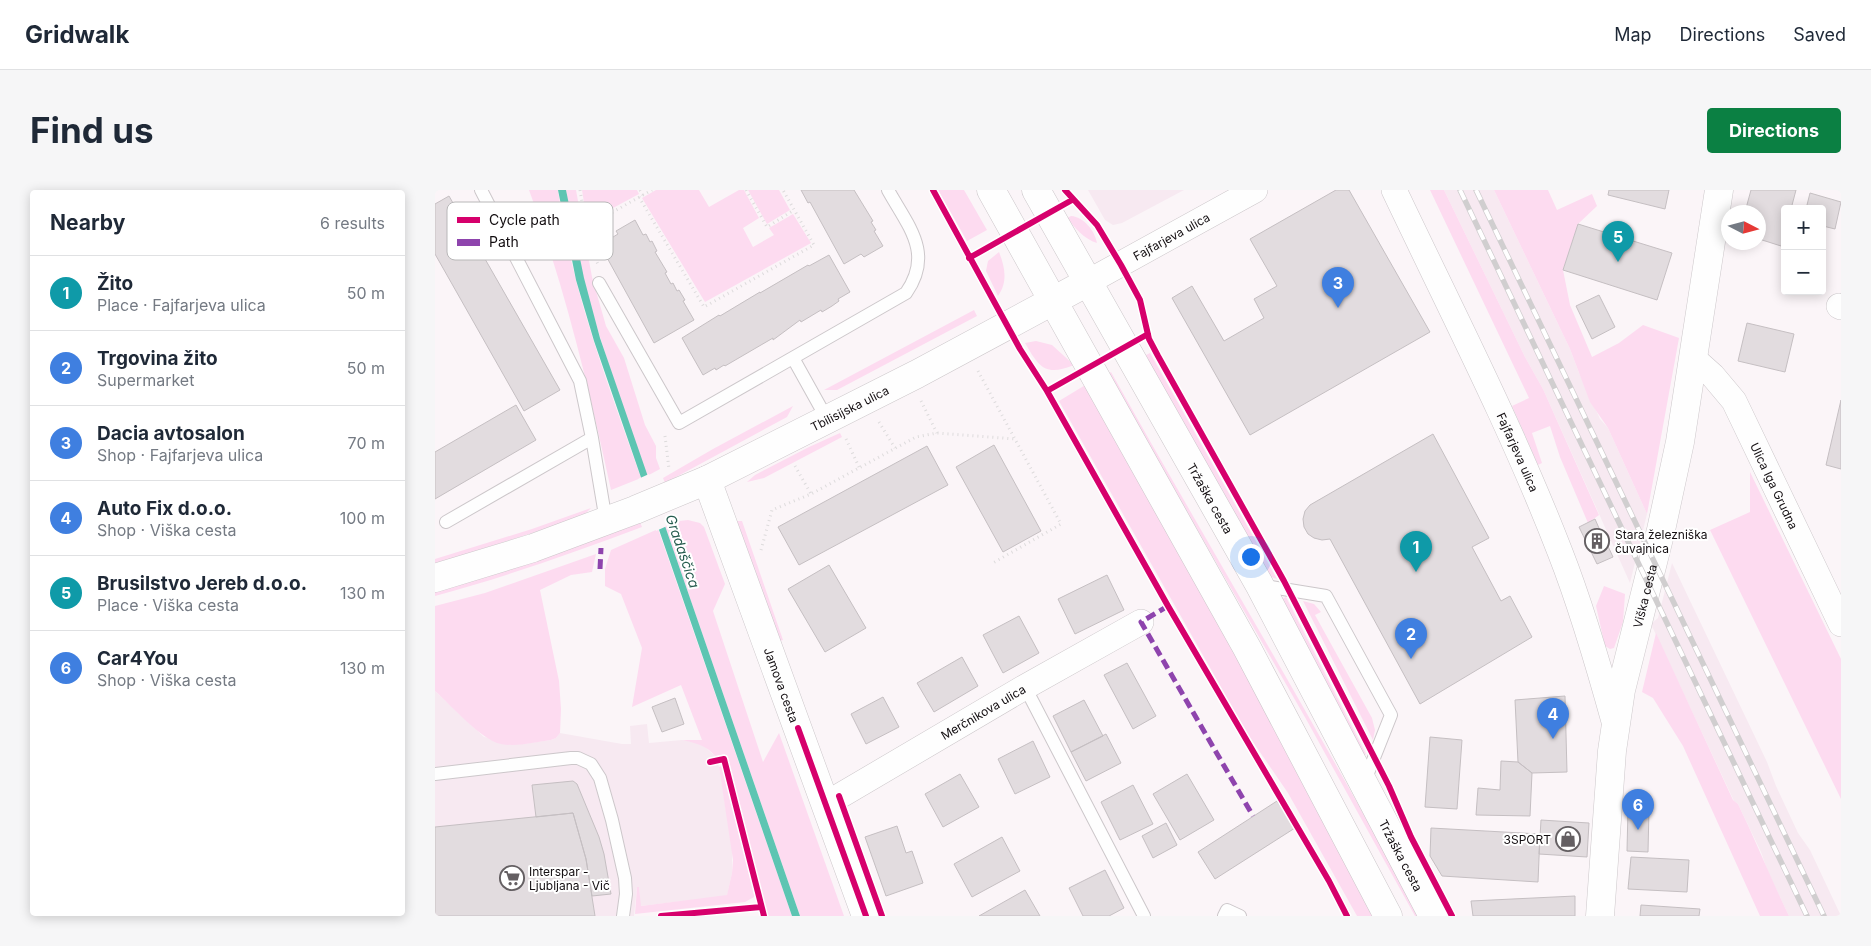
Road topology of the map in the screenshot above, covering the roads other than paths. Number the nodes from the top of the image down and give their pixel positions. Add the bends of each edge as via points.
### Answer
1 (481, 190) edge
2 (888, 190) edge
3 (991, 190) edge
4 (1036, 190) edge
5 (1255, 190) edge
6 (1394, 190) edge
7 (1719, 190) edge
8 (487, 202) edge
9 (517, 260) edge
10 (1088, 282) junction
11 (599, 284) road end
12 (1053, 301) junction
13 (793, 358) junction
14 (1694, 359) junction
15 (827, 419) junction
16 (592, 438) junction
17 (707, 480) junction
18 (606, 521) junction
19 (445, 522) dead end
20 (435, 578) edge
21 (1259, 584) junction
22 (1141, 622) dead end
23 (1841, 624) edge
24 (1025, 687) junction
25 (1615, 725) junction
26 (435, 774) edge
27 (1363, 785) junction
28 (826, 804) junction
29 (623, 916) edge
30 (866, 916) edge
31 (1144, 916) edge
32 (1224, 916) edge
33 (1240, 916) edge
34 (1388, 916) edge
35 (1433, 916) edge
36 (1600, 916) edge

1 - 8 lane
2 - 13 lane via 919,251 912,285 901,298
3 - 12 street
4 - 10 street, Tržaška cesta
5 - 10 street, Fajfarjeva ulica
6 - 25 street, Fajfarjeva ulica via 1532,483 1578,601
7 - 14 street, Viška cesta
9 - 16 lane via 580,382
10 - 12 street, Tbilisijska ulica
10 - 21 street, Tržaška cesta
11 - 13 lane via 679,423
12 - 15 street, Tbilisijska ulica
12 - 34 street via 1247,648
13 - 15 lane
14 - 23 street, Ulica Iga Grudna via 1734,401
14 - 25 street, Viška cesta via 1669,494
15 - 17 street, Tbilisijska ulica
16 - 18 lane
16 - 19 lane
17 - 18 street, Tbilisijska ulica via 669,483 635,510
17 - 28 street, Jamova cesta
18 - 20 street, Tbilisijska ulica via 533,548
21 - 27 street, Tržaška cesta
21 - 27 lane via 1326,596 1391,715
22 - 24 street, Merčnikova ulica
24 - 28 street, Merčnikova ulica
24 - 31 lane
25 - 36 street, Viška cesta
26 - 29 lane via 571,758 591,764 600,778 620,852 626,894
27 - 35 street, Tržaška cesta
28 - 30 street, Jamova cesta
32 - 33 lane via 1227,910

